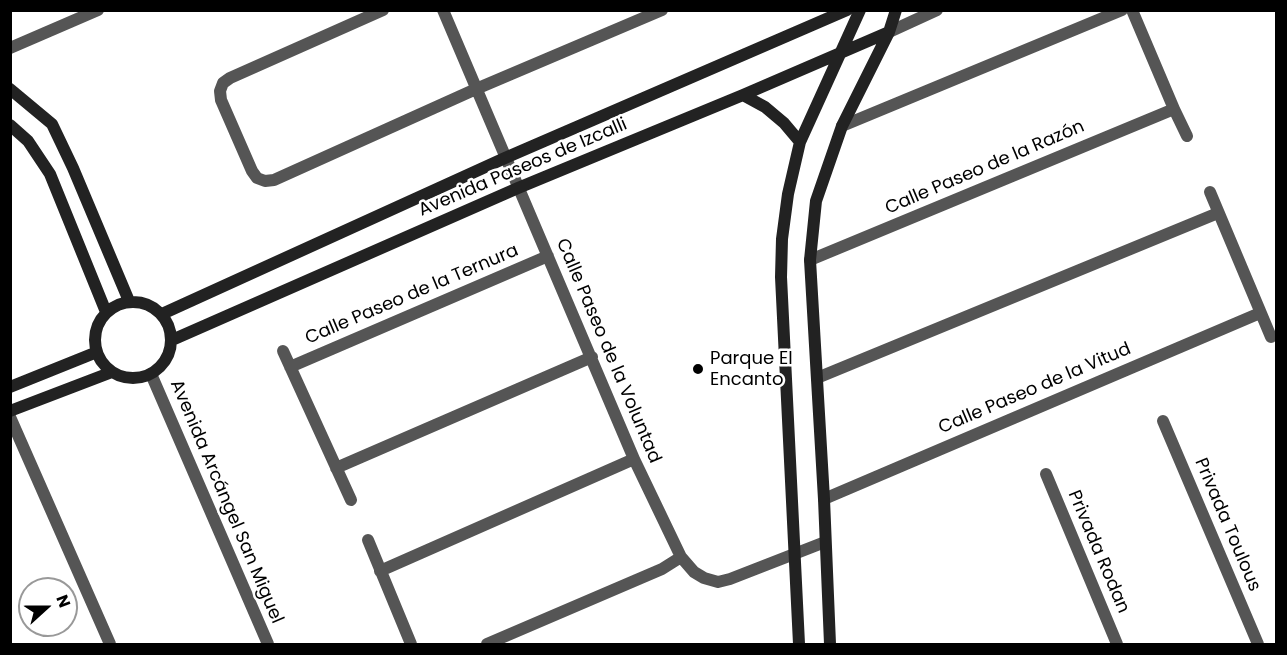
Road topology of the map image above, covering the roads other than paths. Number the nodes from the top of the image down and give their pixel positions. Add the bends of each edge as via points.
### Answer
1 (98, 10) edge
2 (382, 10) edge
3 (443, 10) edge
4 (662, 10) edge
5 (847, 10) edge
6 (860, 10) edge
7 (896, 10) edge
8 (938, 10) edge
9 (1122, 10) edge
10 (1132, 10) edge
11 (889, 32) junction
12 (10, 48) edge
13 (842, 53) junction
14 (10, 89) edge
15 (476, 89) junction
16 (743, 95) junction
17 (1174, 109) junction
18 (10, 125) edge
19 (842, 126) junction
20 (1187, 136) dead end
21 (800, 142) junction
22 (505, 158) junction
23 (518, 188) junction
24 (1210, 192) dead end
25 (1218, 213) junction
26 (548, 256) junction
27 (810, 260) junction
28 (129, 301) junction
29 (106, 312) junction
30 (1260, 313) junction
31 (162, 314) junction
32 (1271, 338) dead end
33 (172, 340) junction
34 (283, 351) dead end
35 (97, 352) junction
36 (592, 357) junction
37 (290, 367) junction
38 (112, 372) junction
39 (151, 374) junction
40 (817, 378) junction
41 (10, 387) edge
42 (10, 411) edge
43 (10, 417) edge
44 (1163, 420) dead end
45 (634, 459) junction
46 (336, 468) junction
47 (1046, 474) dead end
48 (351, 500) dead end
49 (824, 500) junction
50 (368, 540) dead end
51 (825, 542) junction
52 (795, 555) junction
53 (681, 558) junction
54 (380, 571) junction
55 (110, 645) edge
56 (268, 645) edge
57 (411, 645) edge
58 (487, 645) edge
59 (799, 645) edge
60 (830, 645) edge
61 (1117, 645) edge
62 (1258, 645) edge

1 - 12 street
2 - 15 street via 223,83 221,100 257,178 274,180
3 - 15 street, Calle Paseo de la Voluntad
4 - 15 street
5 - 22 street, Avenida Paseos de Izcalli
6 - 13 street
7 - 11 street
8 - 11 street
9 - 19 street
10 - 17 street
11 - 13 street, Avenida Paseos de Izcalli
11 - 19 street
13 - 16 street, Avenida Paseos de Izcalli
13 - 21 street
14 - 28 street via 51,124
15 - 22 street, Calle Paseo de la Voluntad
16 - 21 street via 765,107
16 - 23 street, Avenida Paseos de Izcalli
17 - 20 street
17 - 27 street, Calle Paseo de la Razón
18 - 29 street via 28,141 50,174
19 - 27 street via 816,201
21 - 52 street via 788,194 781,277
22 - 23 street, Calle Paseo de la Voluntad
22 - 31 street, Avenida Paseos de Izcalli
23 - 26 street, Calle Paseo de la Voluntad
23 - 33 street, Avenida Paseos de Izcalli
24 - 25 street
25 - 30 street
25 - 40 street
26 - 36 street, Calle Paseo de la Voluntad
26 - 37 street, Calle Paseo de la Ternura
27 - 40 street
28 - 29 street
28 - 31 street via 147,303
29 - 35 street via 95,331
30 - 32 street
30 - 49 street, Calle Paseo de la Vitud
31 - 33 street
33 - 39 street via 162,366
34 - 37 street, Calle Paseo de la Ternura
35 - 38 street
35 - 41 street
36 - 45 street, Calle Paseo de la Voluntad
36 - 46 street
37 - 46 street, Calle Paseo de la Ternura
38 - 39 street via 134,378
38 - 42 street
39 - 56 street, Avenida Arcángel San Miguel
40 - 49 street
43 - 55 street
44 - 62 street, Privada Toulous
45 - 53 street, Calle Paseo de la Voluntad
45 - 54 street
46 - 48 street, Calle Paseo de la Ternura
47 - 61 street, Privada Rodan
49 - 51 street
50 - 54 street
51 - 52 street, Calle Paseo de la Voluntad
51 - 60 street
52 - 53 street, Calle Paseo de la Voluntad via 718,582 704,579
52 - 59 street
53 - 58 street
54 - 57 street

